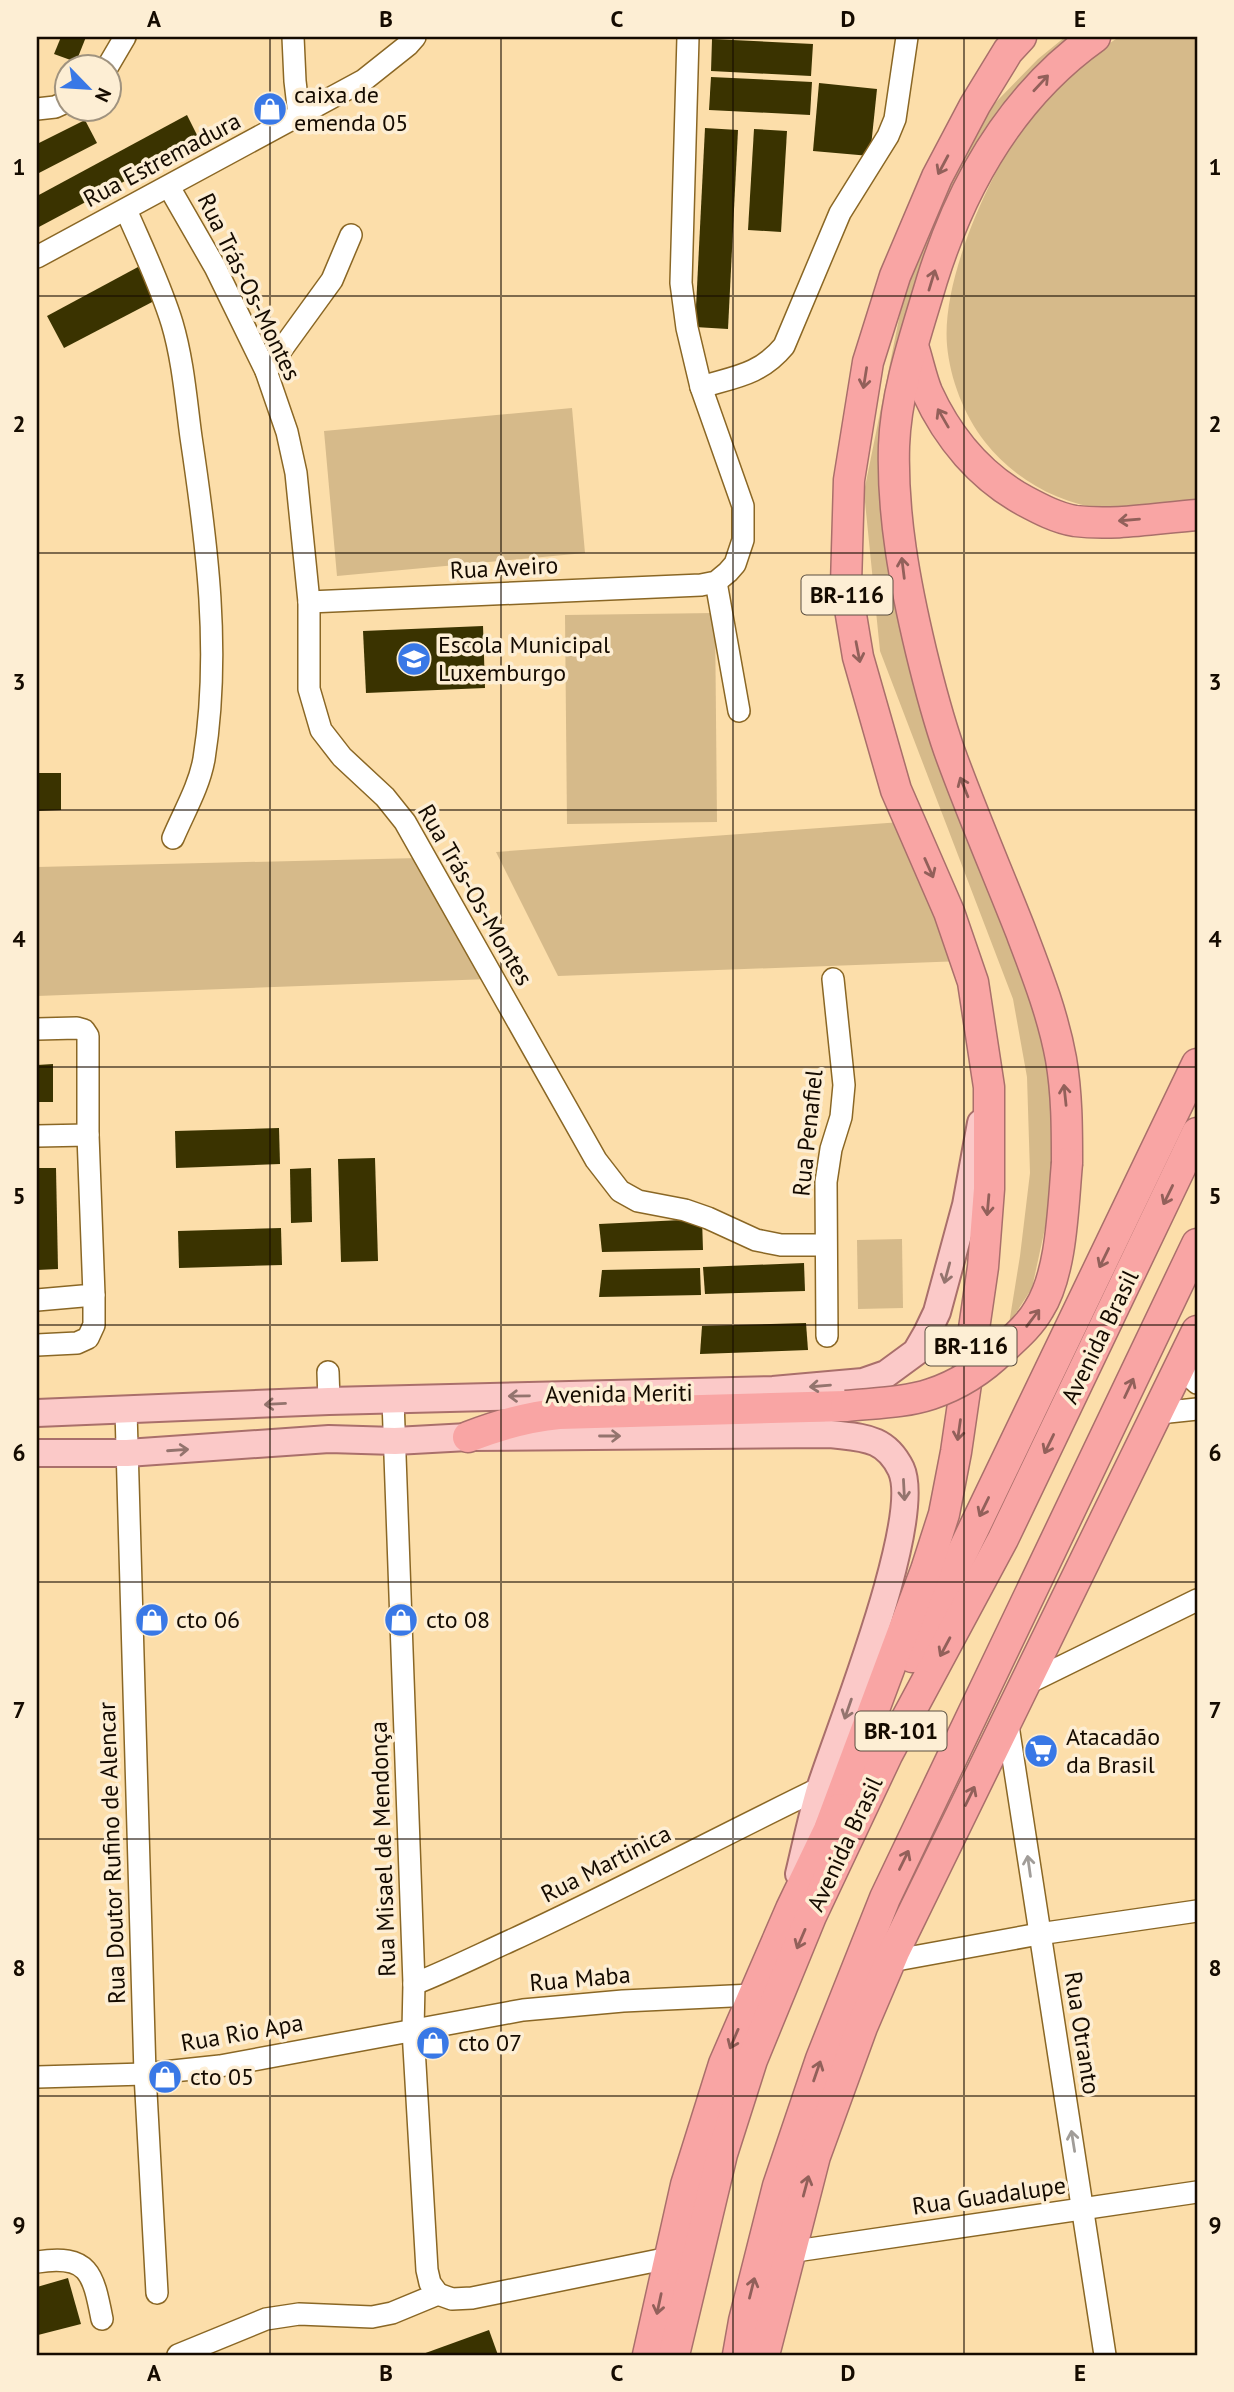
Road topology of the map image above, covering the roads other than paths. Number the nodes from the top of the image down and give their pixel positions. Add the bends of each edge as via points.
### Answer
1 (415, 37) edge
2 (688, 37) edge
3 (907, 37) edge
4 (1021, 37) edge
5 (1044, 37) edge
6 (1095, 37) edge
7 (297, 39) edge
8 (975, 105) junction
9 (299, 115) junction
10 (169, 187) junction
11 (126, 210) junction
12 (351, 236) dead end
13 (37, 257) edge
14 (913, 346) junction
15 (266, 371) junction
16 (701, 387) junction
17 (1197, 515) edge
18 (709, 583) junction
19 (309, 603) junction
20 (739, 711) dead end
21 (173, 838) dead end
22 (833, 979) dead end
23 (37, 1029) edge
24 (1197, 1064) edge
25 (989, 1087) junction
26 (1197, 1133) edge
27 (89, 1135) junction
28 (37, 1136) edge
29 (1197, 1244) edge
30 (825, 1245) junction
31 (94, 1295) junction
32 (37, 1300) edge
33 (1197, 1331) edge
34 (827, 1336) dead end
35 (37, 1345) edge
36 (328, 1372) dead end
37 (1189, 1375) edge
38 (393, 1400) junction
39 (329, 1401) junction
40 (1197, 1409) edge
41 (126, 1411) junction
42 (37, 1413) edge
43 (1159, 1413) junction
44 (468, 1437) junction
45 (868, 1438) joint
46 (395, 1441) junction
47 (1144, 1441) junction
48 (37, 1453) edge
49 (127, 1453) junction
50 (1197, 1600) edge
51 (1024, 1685) junction
52 (1007, 1719) junction
53 (953, 1760) junction
54 (820, 1788) junction
55 (830, 1827) junction
56 (791, 1909) junction
57 (1197, 1911) edge
58 (1039, 1934) junction
59 (891, 1961) junction
60 (414, 1984) junction
61 (752, 1995) junction
62 (413, 2030) junction
63 (145, 2074) junction
64 (37, 2077) edge
65 (1197, 2192) edge
66 (1083, 2209) junction
67 (789, 2252) junction
68 (668, 2258) junction
69 (37, 2262) edge
70 (157, 2293) dead end
71 (438, 2294) junction
72 (102, 2319) dead end
73 (178, 2355) edge
74 (648, 2355) edge
75 (674, 2355) edge
76 (738, 2355) edge
77 (764, 2355) edge
78 (1105, 2355) edge

1 - 9 street, Rua Estremadura via 364,80
2 - 16 street via 681,283
3 - 16 street via 895,119 840,213 784,346 772,361 750,373
4 - 8 highway
5 - 8 highway, BR-116
14 -> 6 highway via 950,227 977,170 1025,100
7 - 9 street
8 -> 25 highway, BR-116 via 937,177 895,276 868,362 849,480 846,585 858,657 896,790 949,912 972,982
9 - 10 street, Rua Estremadura
10 - 11 street, Rua Estremadura
10 - 15 street, Rua Trás-Os-Montes
11 - 13 street, Rua Estremadura
11 - 21 street via 161,293 178,349 212,611 204,761
12 - 15 street via 332,280
17 -> 14 highway via 1073,520 1044,512 1003,489 979,469 951,433 928,391
44 -> 14 highway, bridge via 524,1418 559,1414 846,1406 908,1399 952,1386 990,1362 1041,1308 1060,1235 1067,1163 1061,1060 1045,994 948,748 905,582 894,444
15 - 19 street, Rua Trás-Os-Montes via 296,473
16 - 18 street via 743,506 739,555 735,564
18 - 19 street, Rua Aveiro
18 - 20 street
19 - 30 street, Rua Trás-Os-Montes via 309,689 321,730 405,822 607,1178 638,1201 685,1210 756,1240
22 - 30 street, Rua Penafiel via 844,1085 826,1182
23 - 27 street via 77,1028 88,1037
24 -> 55 highway, Avenida Brasil / BR-101
25 -> 38 main road, Avenida Meriti via 966,1205 937,1312 916,1352 886,1374 863,1382 773,1390
25 -> 55 highway, BR-116 via 983,1267 944,1514
26 -> 75 highway, Avenida Brasil / BR-101 via 1003,1539 887,1755 811,1916 752,2060 722,2154
27 - 28 street
27 - 31 street
53 -> 29 highway, Avenida Brasil / BR-101
30 - 34 street, Rua Penafiel
31 - 32 street
31 - 35 street via 94,1325 88,1338
33 - 37 highway, BR-101
36 - 39 street
37 - 43 highway, BR-101
38 - 39 main road, Avenida Meriti
38 - 46 street, Rua Misael de Mendonça
39 -> 41 main road, Avenida Meriti
40 - 43 street
41 - 42 main road, Avenida Meriti
41 - 49 street, Rua Doutor Rufino de Alencar
43 - 47 highway, BR-101
44 -> 45 main road, Avenida Meriti via 830,1434
44 - 46 main road, Avenida Meriti
45 -> 54 main road, Avenida Brasil via 892,1454 902,1471 906,1494 889,1584
49 -> 46 main road, Avenida Meriti via 329,1438
46 - 60 street, Rua Misael de Mendonça
47 - 51 highway
47 - 53 highway, BR-101 via 1092,1519
48 - 49 main road, Avenida Meriti
49 - 63 street, Rua Doutor Rufino de Alencar
50 - 51 street
51 - 52 highway
58 -> 52 street, Rua Otranto
59 -> 52 highway
76 -> 53 highway, Avenida Brasil / BR-101 via 778,2186 821,2059 885,1898
54 - 56 main road, Avenida Brasil
54 - 60 street, Rua Martinica via 590,1903
55 - 56 highway, Avenida Brasil / BR-101
56 - 61 highway, Avenida Brasil / BR-101
57 - 58 street
58 - 59 street
66 -> 58 street, Rua Otranto
67 -> 59 highway via 814,2156
60 - 62 street, Rua Misael de Mendonça
61 - 62 street, Rua Maba via 523,2010
61 -> 68 highway, Avenida Brasil / BR-101 via 708,2113
62 - 63 street, Rua Rio Apa via 274,2057
62 - 71 street, Rua Misael de Mendonça via 427,2270
63 - 64 street, Rua Rio Apa
63 - 70 street, Rua Doutor Rufino de Alencar
65 - 66 street, Rua Guadalupe
66 - 67 street, Rua Guadalupe
66 - 78 street, Rua Otranto
67 - 77 highway
68 - 71 street via 472,2298
68 -> 74 highway, Avenida Brasil / BR-101
69 - 72 street via 70,2260 85,2269
71 - 73 street via 372,2317 299,2314 265,2319

